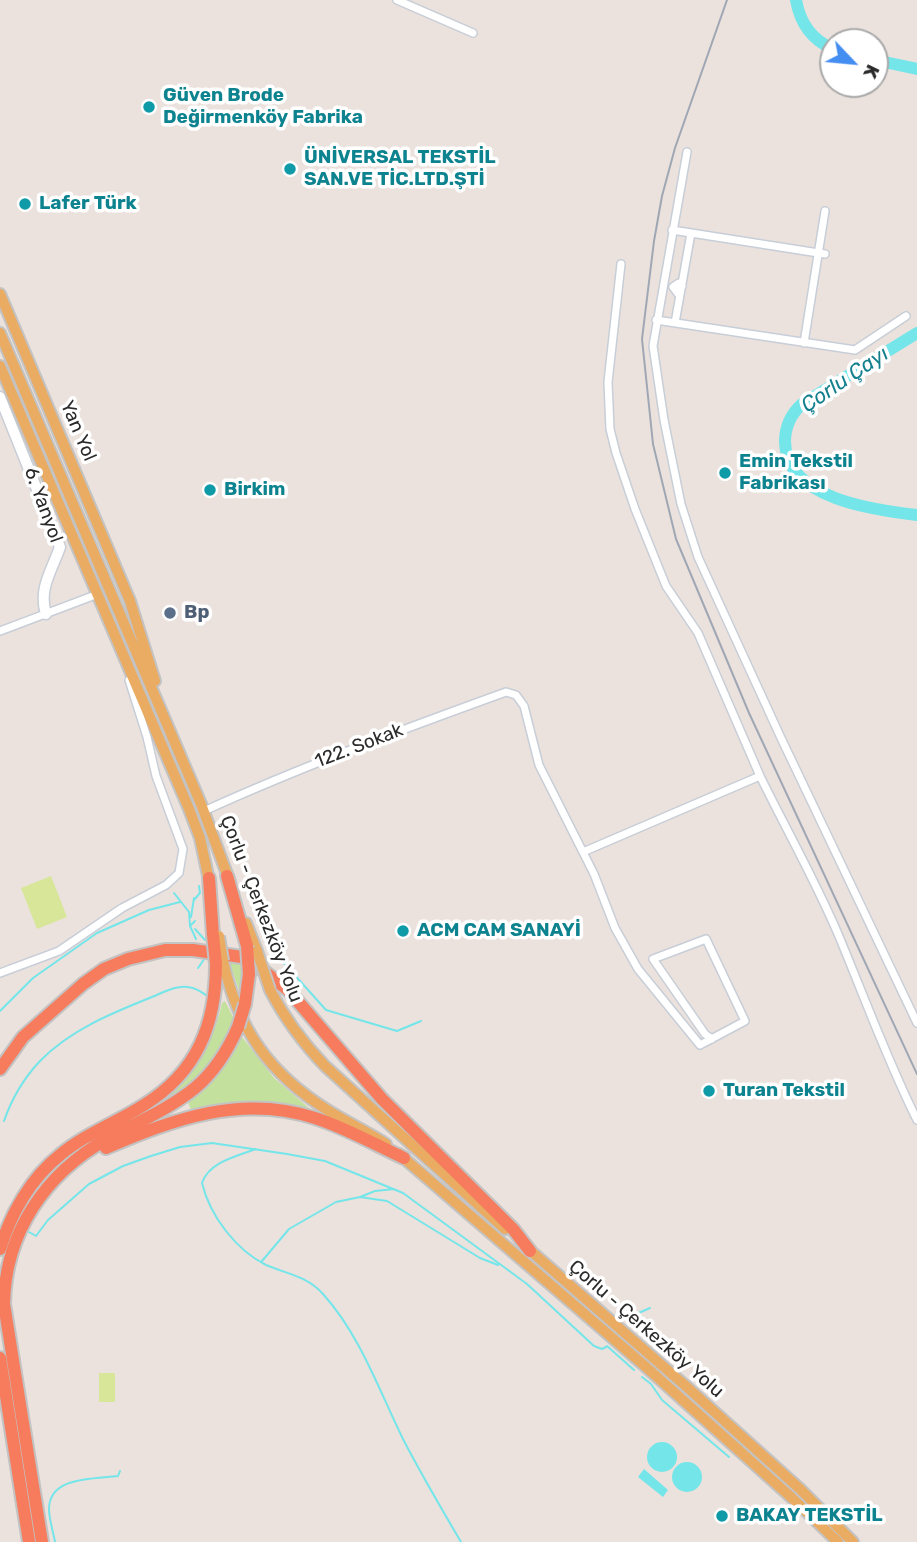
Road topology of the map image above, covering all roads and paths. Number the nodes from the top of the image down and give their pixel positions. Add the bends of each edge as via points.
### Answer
1 (397, 0) edge
2 (472, 33) dead end
3 (687, 152) dead end
4 (825, 211) dead end
5 (672, 230) junction
6 (691, 233) junction
7 (821, 254) junction
8 (621, 264) dead end
9 (0, 294) edge
10 (906, 316) dead end
11 (656, 320) junction
12 (674, 323) junction
13 (0, 333) edge
14 (804, 343) junction
15 (0, 366) edge
16 (0, 397) edge
17 (123, 583) junction
18 (110, 589) junction
19 (98, 594) junction
20 (46, 614) junction
21 (0, 631) edge
22 (120, 649) junction
23 (161, 711) junction
24 (760, 776) junction
25 (204, 811) junction
26 (583, 852) junction
27 (227, 876) joint
28 (209, 878) joint
29 (252, 949) junction
30 (220, 962) junction
31 (0, 973) edge
32 (917, 1023) edge
33 (712, 1039) junction
34 (0, 1069) edge
35 (917, 1120) edge
36 (404, 1158) junction
37 (44, 1189) junction
38 (0, 1249) edge
39 (530, 1251) junction
40 (0, 1358) edge
41 (23, 1463) junction
42 (29, 1542) edge
43 (42, 1542) edge
44 (838, 1542) edge
45 (853, 1542) edge

1 - 2 street
3 - 5 street
4 - 7 street
5 - 6 street
5 - 11 street
6 - 7 street
6 - 12 street via 682,286 673,287 679,295
7 - 14 street
8 - 24 street via 608,382 616,453 666,586 698,633
9 - 17 main road, Yan Yol
10 - 14 street via 855,351
11 - 12 street
11 - 32 street via 653,346 664,419 681,504 698,557
12 - 14 street
13 - 18 main road, Çorlu - Çerkezköy Yolu
15 - 19 main road, Çorlu - Çerkezköy Yolu
16 - 20 main road, 6. Yanyol via 60,547 44,583
17 - 18 main road
17 - 23 main road, Yan Yol via 147,649
18 - 19 main road
18 - 23 main road, Çorlu - Çerkezköy Yolu
19 - 20 street
19 - 22 main road, Çorlu - Çerkezköy Yolu
20 - 21 street
22 - 28 main road, Çorlu - Çerkezköy Yolu via 201,838
22 - 31 street via 156,776 183,849 179,873 166,886 122,908 59,951
23 - 25 main road, Çorlu - Çerkezköy Yolu
24 - 26 street
24 - 35 street via 832,920
25 - 26 street, 122. Sokak via 292,772 506,691 524,706 538,765
25 - 27 main road, Çorlu - Çerkezköy Yolu
26 - 33 street via 638,970 700,1045
27 - 29 highway
28 - 30 highway, bridge
29 - 37 highway, bridge via 239,1027 221,1059 196,1087 76,1159
29 - 39 main road, Çorlu - Çerkezköy Yolu, bridge via 289,1024 325,1066
30 - 36 main road, Çorlu - Çerkezköy Yolu via 246,1029 276,1068 313,1101
30 - 38 highway via 208,1025 180,1076 143,1106 59,1156 26,1194
33 - 33 street via 745,1021 706,939 653,959
34 - 39 highway via 23,1037 104,969 165,950 242,957 288,990 382,1099 513,1228
36 - 37 highway via 332,1124 291,1111 230,1108 176,1120 106,1147
36 - 44 main road, Çorlu - Çerkezköy Yolu via 646,1367
37 - 41 highway via 15,1241 4,1290
39 - 45 main road, Çorlu - Çerkezköy Yolu via 688,1388
40 - 41 highway
41 - 42 highway
41 - 43 highway

